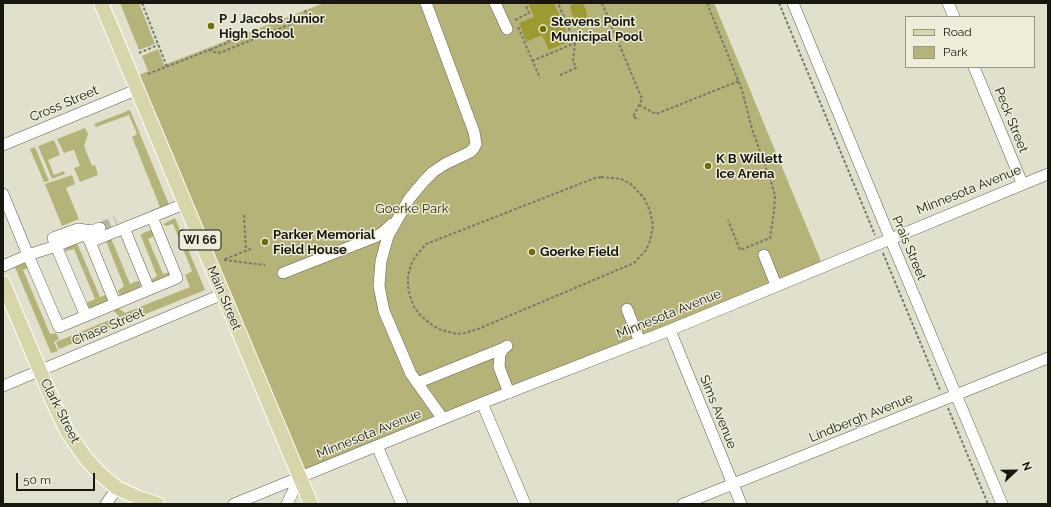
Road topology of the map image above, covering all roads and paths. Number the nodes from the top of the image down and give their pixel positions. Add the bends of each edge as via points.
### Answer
1 (101, 3) edge
2 (142, 3) edge
3 (426, 3) edge
4 (496, 3) edge
5 (525, 3) edge
6 (558, 3) edge
7 (602, 3) edge
8 (707, 3) edge
9 (779, 3) edge
10 (793, 3) edge
11 (948, 3) edge
12 (305, 10) dead end
13 (954, 16) edge
14 (507, 29) dead end
15 (228, 40) dead end
16 (575, 43) junction
17 (158, 45) junction
18 (209, 50) junction
19 (139, 53) dead end
20 (532, 61) junction
21 (167, 67) junction
22 (974, 68) edge
23 (148, 74) dead end
24 (560, 75) dead end
25 (540, 78) dead end
26 (739, 81) junction
27 (136, 90) junction
28 (640, 104) junction
29 (639, 120) dead end
30 (3, 145) edge
31 (1048, 174) edge
32 (1022, 183) junction
33 (3, 194) edge
34 (184, 204) junction
35 (402, 212) junction
36 (244, 215) dead end
37 (152, 217) junction
38 (728, 220) dead end
39 (124, 225) junction
40 (100, 228) tunnel mouth
41 (890, 238) junction
42 (90, 242) junction
43 (879, 243) junction
44 (426, 244) joint
45 (56, 246) junction
46 (252, 248) dead end
47 (246, 251) junction
48 (764, 255) dead end
49 (28, 256) junction
50 (265, 264) dead end
51 (3, 266) edge
52 (283, 273) dead end
53 (3, 284) edge
54 (776, 285) junction
55 (149, 289) junction
56 (223, 294) junction
57 (115, 303) junction
58 (627, 309) dead end
59 (86, 316) junction
60 (670, 330) junction
61 (640, 342) junction
62 (1048, 358) edge
63 (39, 371) junction
64 (417, 383) junction
65 (3, 386) edge
66 (509, 393) junction
67 (956, 395) junction
68 (944, 400) junction
69 (482, 403) junction
70 (443, 419) junction
71 (377, 446) junction
72 (300, 477) junction
73 (732, 484) junction
74 (117, 488) junction
75 (106, 504) edge
76 (157, 504) edge
77 (234, 504) edge
78 (287, 504) edge
79 (311, 504) edge
80 (402, 504) edge
81 (525, 504) edge
82 (683, 504) edge
83 (741, 504) edge
84 (988, 504) edge
85 (1002, 504) edge

1 - 27 main road, Main Street / WI 66
2 - 17 path
3 - 35 street via 474,132 476,144 470,152 433,172 415,191
4 - 14 street
5 - 20 path via 529,13 515,19
6 - 16 path
7 - 28 path via 642,99
8 - 26 path
9 - 43 path
10 - 41 street, Prais Street
11 - 13 street
12 - 18 path via 307,16 303,19 222,52
15 - 18 path via 229,42
16 - 20 path
16 - 24 path via 573,61 576,68
17 - 19 path
17 - 21 path
18 - 21 path
20 - 25 path
21 - 23 path
22 - 32 street, Peck Street
26 - 28 path via 656,114
26 - 38 path via 774,190 770,238 740,250
27 - 30 street, Cross Street
27 - 34 main road, Main Street / WI 66
28 - 29 path via 633,117
31 - 32 street, Minnesota Avenue
32 - 41 street, Minnesota Avenue
33 - 49 street
34 - 37 street
34 - 56 main road, Main Street / WI 66
35 - 52 street via 378,235
35 - 64 street via 388,236 380,265 379,286 382,305 392,332
36 - 47 path
37 - 39 street
37 - 55 street via 177,278
39 - 42 street
39 - 55 street
40 - 45 street via 92,231 78,229 53,238
41 - 43 street, Minnesota Avenue
41 - 67 street, Prais Street
42 - 45 street via 86,234
42 - 57 street
43 - 54 street, Minnesota Avenue
43 - 68 path
44 - 44 path via 415,257 408,276 414,307 421,316 440,330 464,333 634,263 646,250 650,241 652,218 644,198 631,184 621,179 601,177
45 - 49 street
45 - 59 street
46 - 47 path
47 - 50 path via 224,260
48 - 54 street
49 - 51 street
49 - 59 street via 59,327
53 - 63 main road, Clark Street
54 - 60 street, Minnesota Avenue
55 - 57 street
56 - 63 street, Chase Street
56 - 72 main road, Main Street / WI 66
57 - 59 street
58 - 61 street
60 - 61 street, Minnesota Avenue
60 - 73 street, Sims Avenue
61 - 66 street, Minnesota Avenue
62 - 67 street, Lindbergh Avenue
63 - 65 street, Chase Street
63 - 74 main road, Clark Street via 68,433 99,473
64 - 66 street via 507,346 500,354 499,367
64 - 70 street
66 - 69 street, Minnesota Avenue
67 - 68 street, Lindbergh Avenue
67 - 85 street, Prais Street
68 - 73 street, Lindbergh Avenue
68 - 84 path
69 - 70 street, Minnesota Avenue
69 - 81 street
70 - 71 street, Minnesota Avenue
71 - 72 street, Minnesota Avenue
71 - 80 street
72 - 77 street, Minnesota Avenue
72 - 78 street
72 - 79 main road, Main Street / WI 66
73 - 82 street, Lindbergh Avenue
73 - 83 street, Sims Avenue
74 - 75 street
74 - 76 main road, Clark Street

